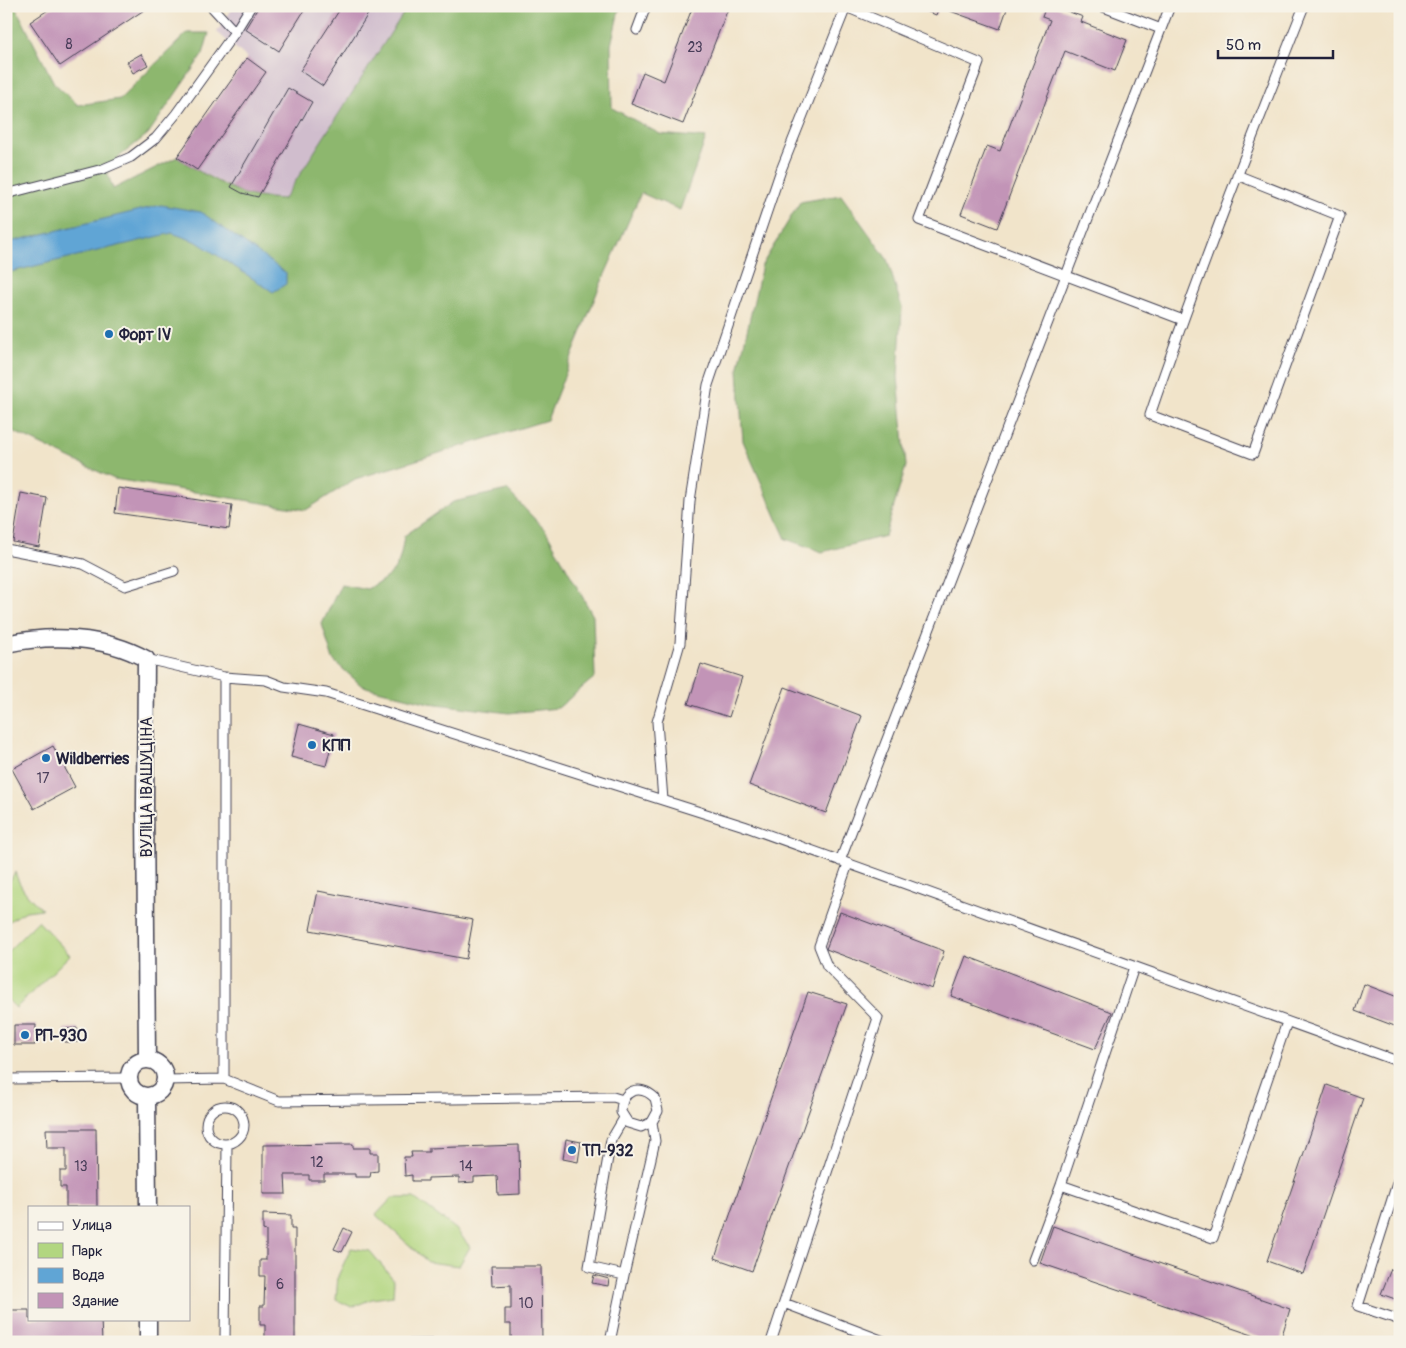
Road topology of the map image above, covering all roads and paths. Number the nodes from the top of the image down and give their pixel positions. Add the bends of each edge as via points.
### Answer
1 (211, 6) edge
2 (251, 6) edge
3 (646, 6) edge
4 (1101, 6) edge
5 (1170, 6) edge
6 (1304, 6) edge
7 (1161, 29) junction
8 (637, 30) dead end
9 (235, 32) junction
10 (1237, 175) junction
11 (6, 194) edge
12 (1066, 275) junction
13 (1183, 320) junction
14 (6, 549) edge
15 (174, 571) dead end
16 (6, 644) edge
17 (146, 659) junction
18 (224, 677) junction
19 (663, 800) junction
20 (844, 863) junction
21 (1134, 967) junction
22 (1287, 1022) junction
23 (147, 1060) junction
24 (1400, 1062) edge
25 (128, 1078) junction
26 (6, 1079) edge
27 (224, 1079) junction
28 (165, 1080) junction
29 (147, 1096) junction
30 (623, 1100) junction
31 (624, 1118) junction
32 (652, 1122) junction
33 (227, 1144) junction
34 (1400, 1174) edge
35 (1061, 1185) junction
36 (148, 1206) edge
37 (1032, 1260) dead end
38 (624, 1275) junction
39 (784, 1302) junction
40 (148, 1320) edge
41 (1400, 1320) edge
42 (148, 1342) edge
43 (225, 1342) edge
44 (610, 1342) edge
45 (771, 1342) edge
46 (886, 1342) edge

1 - 9 lane
2 - 9 lane
3 - 8 lane
4 - 7 lane
5 - 7 lane
6 - 10 lane
7 - 12 lane
9 - 11 lane via 176,114 156,138 131,157 103,169
10 - 13 lane
10 - 13 lane via 1340,216 1253,454 1150,415
12 - 13 lane
12 - 19 lane via 919,220 979,63 846,7 781,170 708,385 690,501 680,643 657,722
12 - 20 lane
14 - 15 lane via 83,564 124,586
16 - 17 street via 67,638 116,645
17 - 18 lane
17 - 23 street, ВУЛІЦА ІВАШУЦІНА
18 - 19 lane via 266,680 284,687 326,693
18 - 27 lane
19 - 20 lane
20 - 21 lane
20 - 39 lane via 820,946 828,966 878,1018
21 - 22 lane
21 - 35 lane
22 - 24 lane
22 - 35 lane via 1213,1238
23 - 25 street via 134,1065
23 - 28 street via 160,1065
25 - 26 lane
25 - 29 street via 134,1091
27 - 28 lane
27 - 30 lane via 280,1101 613,1097
28 - 29 street via 160,1091
29 - 36 street
30 - 31 lane via 621,1112
30 - 32 lane via 633,1091 645,1090 651,1094 658,1104
31 - 32 lane via 628,1123 641,1127
31 - 38 lane via 611,1140 589,1267
32 - 38 lane via 655,1141
33 - 33 lane via 239,1138 244,1126 241,1114 230,1106 217,1107 206,1123 214,1140
33 - 43 lane
34 - 41 lane via 1358,1306
35 - 37 lane
38 - 44 lane
39 - 45 lane
39 - 46 lane
40 - 42 street

